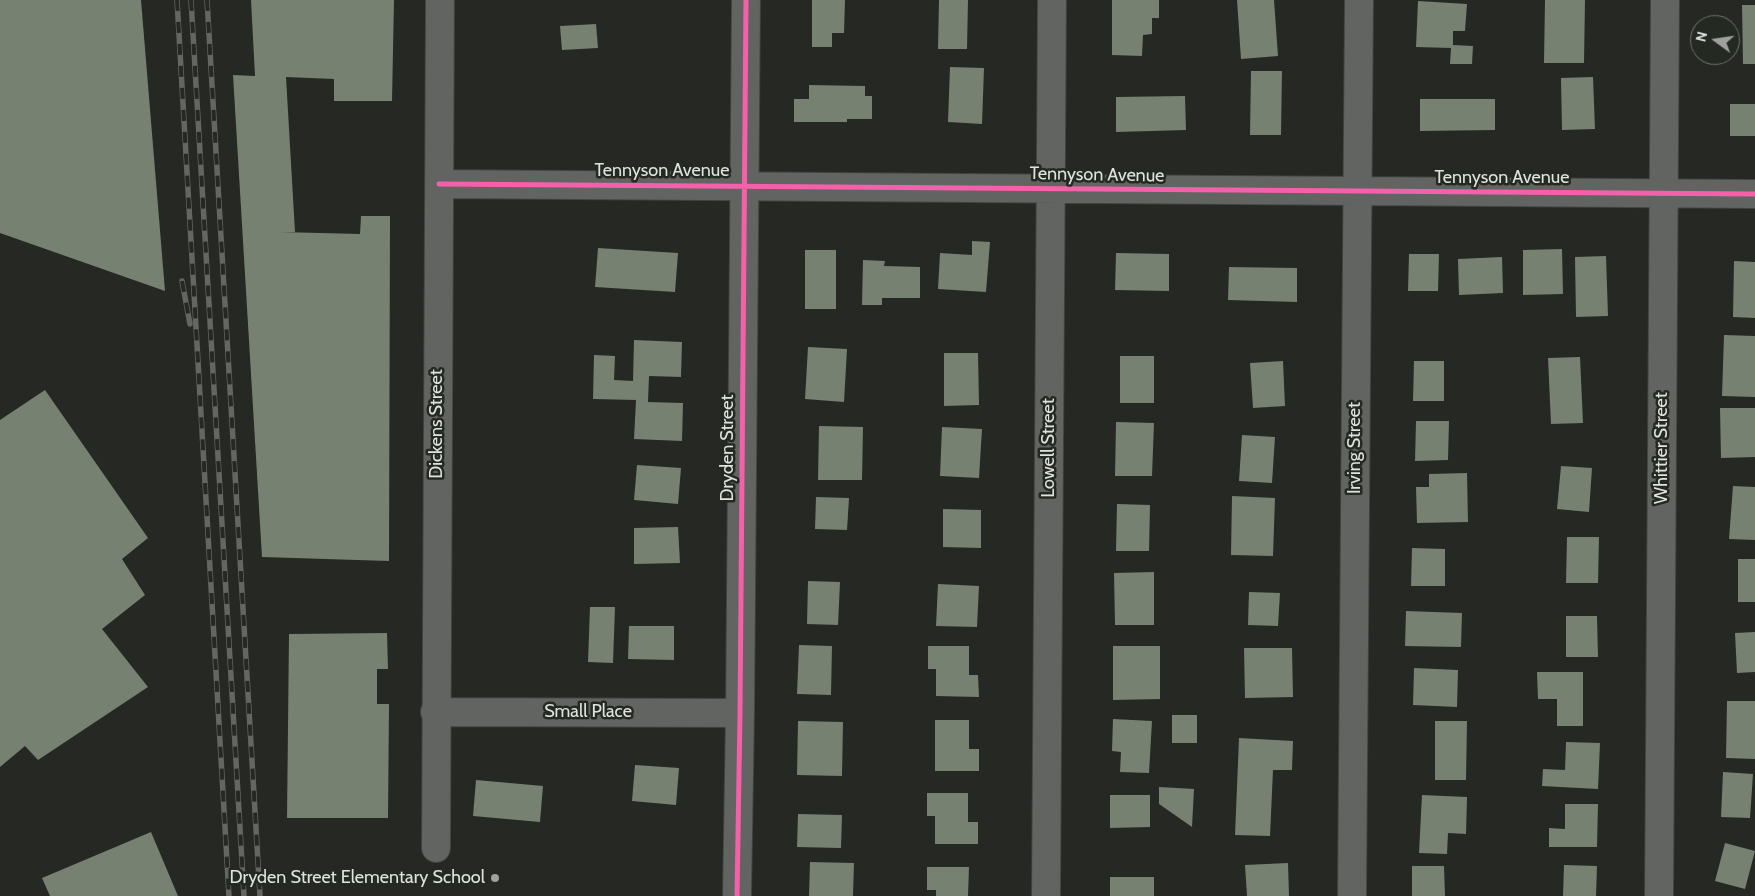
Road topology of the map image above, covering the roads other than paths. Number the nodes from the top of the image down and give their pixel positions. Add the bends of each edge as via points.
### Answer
1 (440, 0) edge
2 (746, 0) edge
3 (1052, 0) edge
4 (1359, 0) edge
5 (1666, 0) edge
6 (439, 184) junction
7 (744, 186) junction
8 (1052, 188) junction
9 (1357, 191) junction
10 (1664, 194) junction
11 (1755, 194) edge
12 (435, 712) junction
13 (740, 713) junction
14 (436, 848) dead end
15 (737, 896) edge
16 (1046, 896) edge
17 (1352, 896) edge
18 (1658, 896) edge

1 - 6 street, Dickens Street
2 - 7 street, Dryden Street
3 - 8 street, Lowell Street
4 - 9 street, Irving Street
5 - 10 street, Whittier Street
6 - 7 street, Tennyson Avenue
6 - 12 street, Dickens Street
7 - 8 street, Tennyson Avenue
7 - 13 street, Dryden Street
8 - 9 street, Tennyson Avenue
8 - 16 street, Lowell Street
9 - 10 street, Tennyson Avenue
9 - 17 street, Irving Street
10 - 11 street, Tennyson Avenue
10 - 18 street, Whittier Street
12 - 13 street, Small Place
12 - 14 street, Dickens Street
13 - 15 street, Dryden Street

